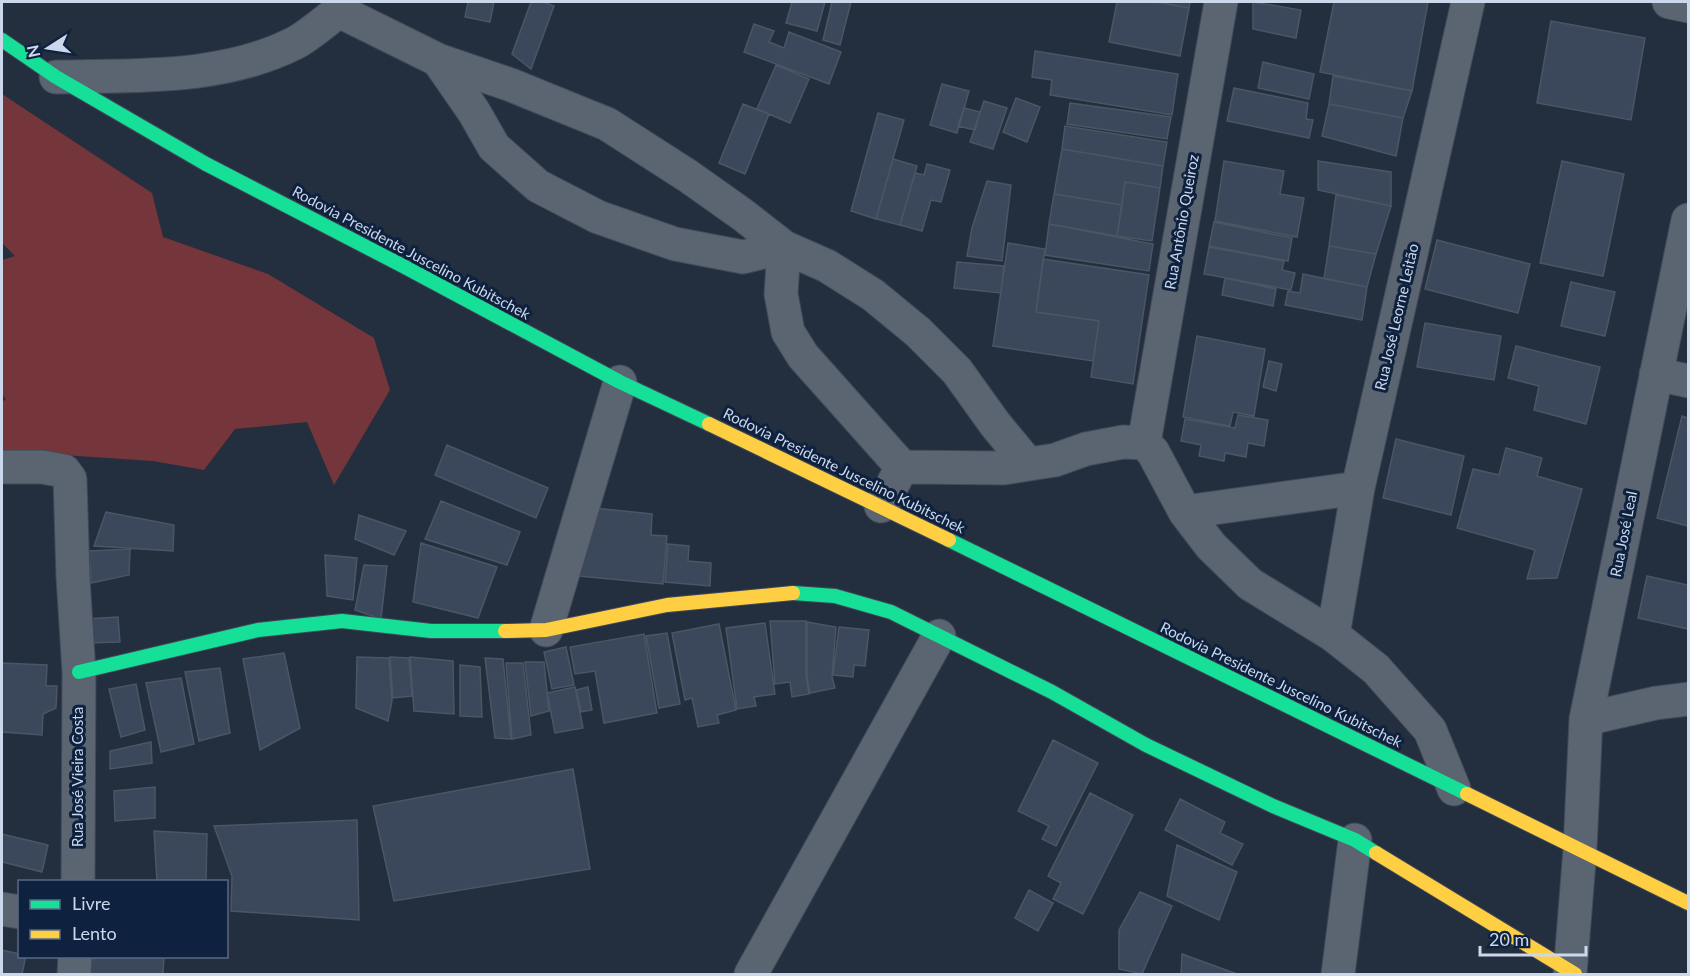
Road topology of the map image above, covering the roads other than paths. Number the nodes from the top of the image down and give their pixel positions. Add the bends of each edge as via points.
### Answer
1 (1221, 2) edge
2 (1468, 2) edge
3 (1669, 2) edge
4 (340, 6) edge
5 (1689, 6) edge
6 (2, 40) edge
7 (438, 60) junction
8 (56, 77) junction
9 (1689, 220) edge
10 (784, 247) junction
11 (1656, 374) junction
12 (1689, 381) edge
13 (620, 382) junction
14 (1144, 443) junction
15 (1028, 464) junction
16 (2, 467) edge
17 (902, 467) junction
18 (1358, 488) junction
19 (880, 507) junction
20 (1185, 512) junction
21 (546, 630) junction
22 (1333, 635) junction
23 (939, 636) junction
24 (79, 672) junction
25 (1689, 699) edge
26 (1586, 719) junction
27 (1454, 789) junction
28 (1355, 840) junction
29 (1580, 849) junction
30 (78, 880) edge
31 (1689, 903) edge
32 (2, 909) edge
33 (18, 912) edge
34 (75, 958) edge
35 (1572, 974) edge
36 (74, 975) edge
37 (751, 975) edge
38 (1338, 975) edge

1 - 14 street, Rua Antônio Queiroz
2 - 18 street, Rua José Leorne Leitão
3 - 5 street
4 - 7 street
4 - 8 street via 296,42 256,58 169,74
6 - 8 main road, Rodovia Presidente Juscelino Kubitschek
7 - 10 street via 607,124 688,176
7 - 10 street via 494,147 538,186 598,217 675,244 743,257
8 - 13 main road, Rodovia Presidente Juscelino Kubitschek via 206,164
9 - 11 street, Rua José Leal
10 - 15 street via 827,266 873,295 918,332 957,371
10 - 17 street via 782,294 788,332 810,365
11 - 12 street
11 - 26 street, Rua José Leal
13 - 19 main road, Rodovia Presidente Juscelino Kubitschek
13 - 21 street
14 - 15 street via 1123,442
14 - 20 street via 1153,452
15 - 17 street via 1004,468
16 - 24 street, Rua José Vieira Costa via 42,467 64,471 70,479
17 - 19 street
18 - 20 street
18 - 22 street, Rua José Leorne Leitão
19 - 27 main road, Rodovia Presidente Juscelino Kubitschek
20 - 22 street via 1211,546 1250,584
21 - 23 main road via 667,605 785,592 835,596 891,612
21 - 24 main road via 430,631 342,621 258,630
22 - 27 street via 1376,669 1430,730
23 - 28 main road via 1052,692 1146,746
23 - 37 street
24 - 30 street, Rua José Vieira Costa
25 - 26 street
26 - 29 street, Rua José Leal
27 - 29 main road, Rodovia Presidente Juscelino Kubitschek
28 - 35 main road
28 - 38 street
29 - 31 main road, Rodovia Presidente Juscelino Kubitschek
29 - 35 street, Rua José Leal
32 - 33 street
34 - 36 street

